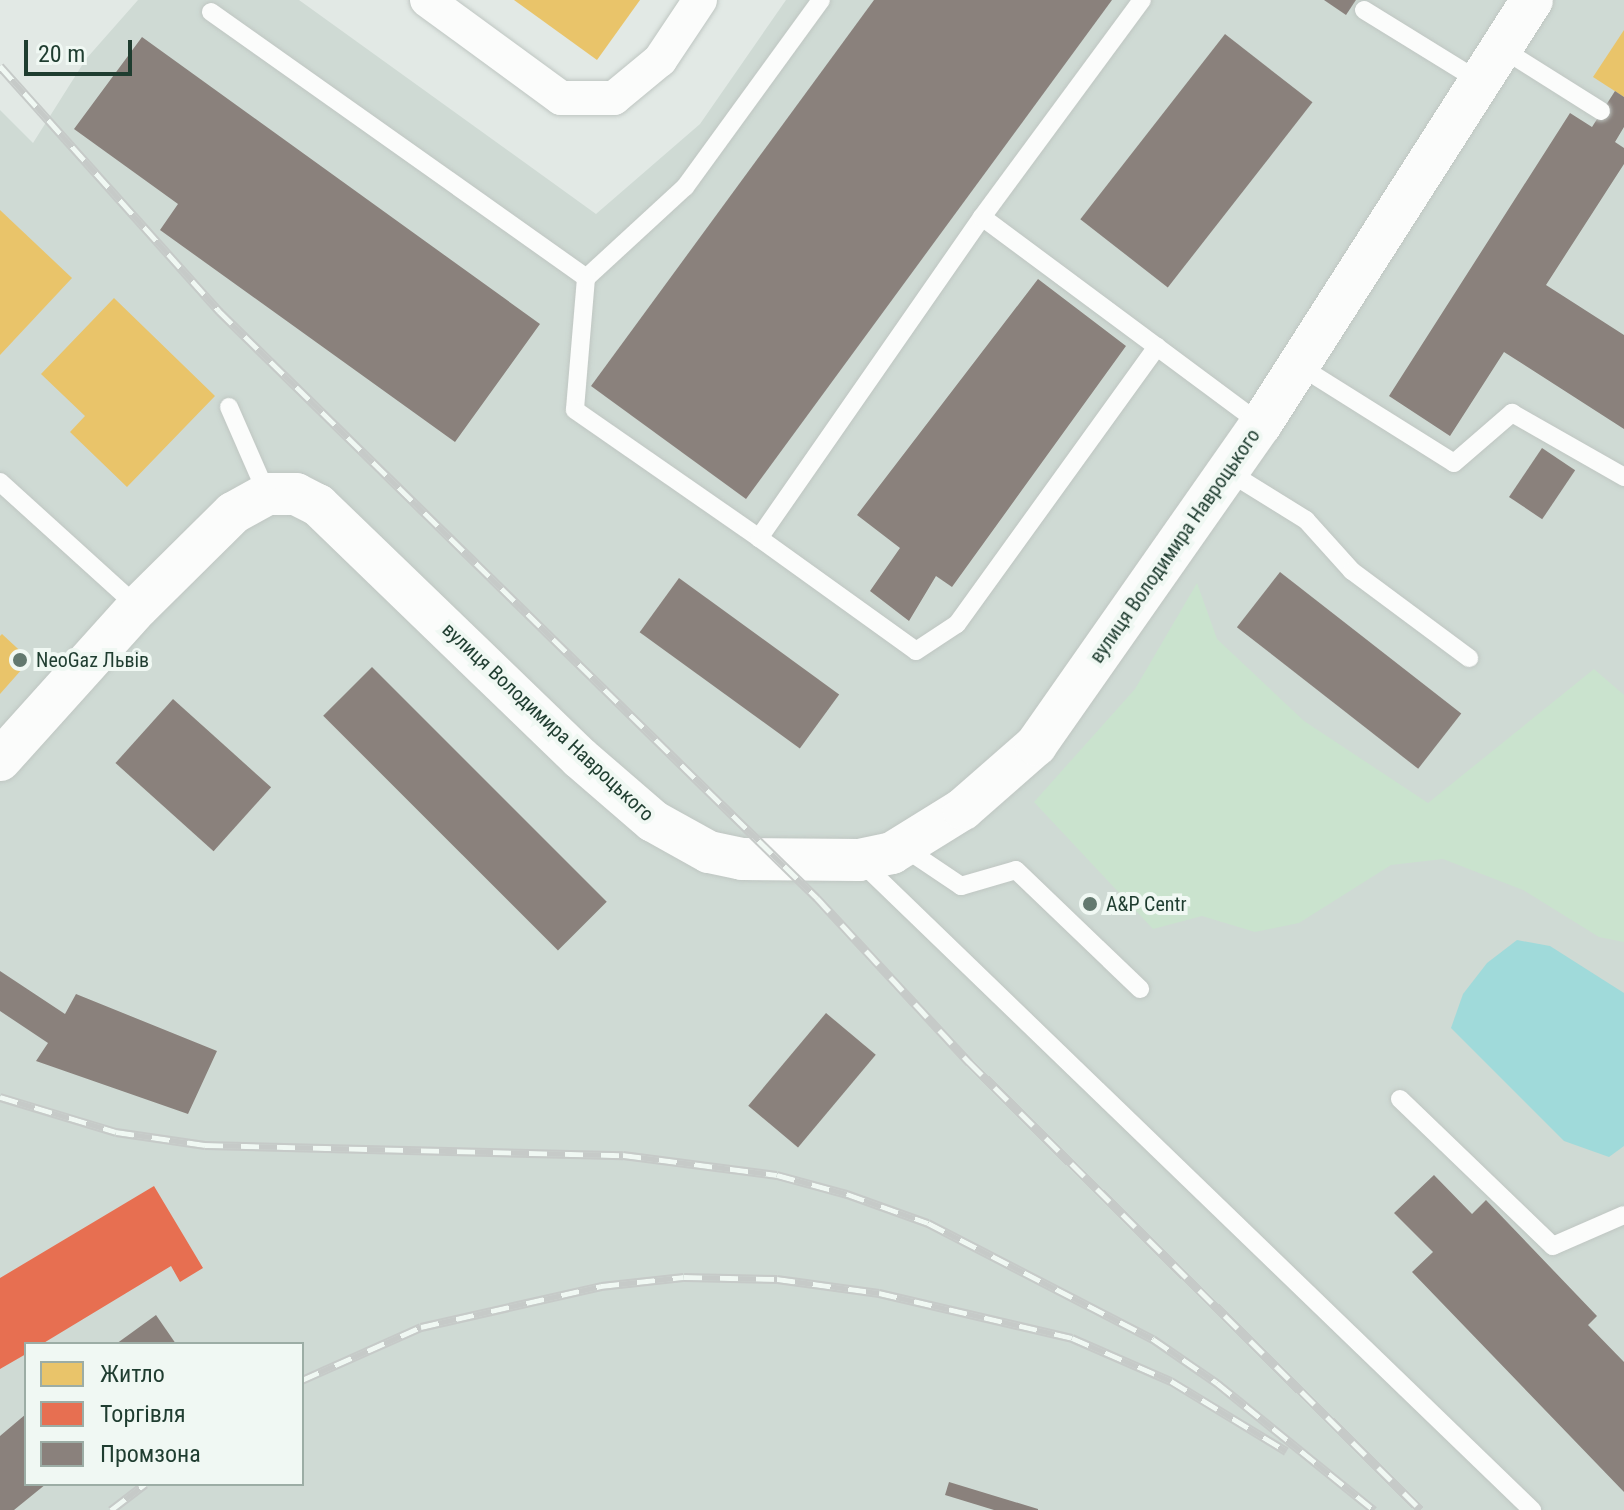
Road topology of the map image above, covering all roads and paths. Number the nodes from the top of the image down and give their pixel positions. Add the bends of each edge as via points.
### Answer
1 (427, 0) edge
2 (700, 0) edge
3 (821, 0) edge
4 (1142, 0) edge
5 (1532, 0) edge
6 (1364, 10) dead end
7 (211, 12) dead end
8 (1490, 65) junction
9 (1601, 111) dead end
10 (982, 217) junction
11 (586, 278) junction
12 (1157, 347) junction
13 (1298, 365) junction
14 (229, 407) dead end
15 (1261, 424) junction
16 (1227, 471) junction
17 (1624, 477) edge
18 (0, 482) edge
19 (267, 494) junction
20 (759, 538) junction
21 (138, 607) junction
22 (1469, 658) dead end
23 (0, 760) edge
24 (903, 847) junction
25 (859, 860) junction
26 (1140, 989) dead end
27 (1400, 1099) dead end
28 (1624, 1215) edge
29 (1532, 1510) edge

1 - 2 street via 561,98 614,98 660,60
3 - 11 lane via 685,187
4 - 10 lane
5 - 8 street, вулиця Володимира Навроцького
6 - 8 lane
7 - 11 lane
8 - 9 lane
8 - 13 street, вулиця Володимира Навроцького
10 - 12 lane
10 - 20 lane
11 - 20 lane via 575,410
12 - 15 lane
12 - 20 lane via 957,624 916,651
13 - 15 street, вулиця Володимира Навроцького
13 - 17 lane via 1454,463 1512,413
14 - 19 lane
15 - 16 street, вулиця Володимира Навроцького
16 - 22 lane via 1306,520 1352,571
16 - 24 street, вулиця Володимира Навроцького via 1036,745 963,809
18 - 21 lane
19 - 21 street via 233,513
19 - 25 street, вулиця Володимира Навроцького via 296,494 318,505 580,758 653,821 709,852 742,859
21 - 23 street
24 - 25 street, вулиця Володимира Навроцького
24 - 26 lane via 961,886 1016,870
25 - 29 lane
27 - 28 lane via 1553,1246

